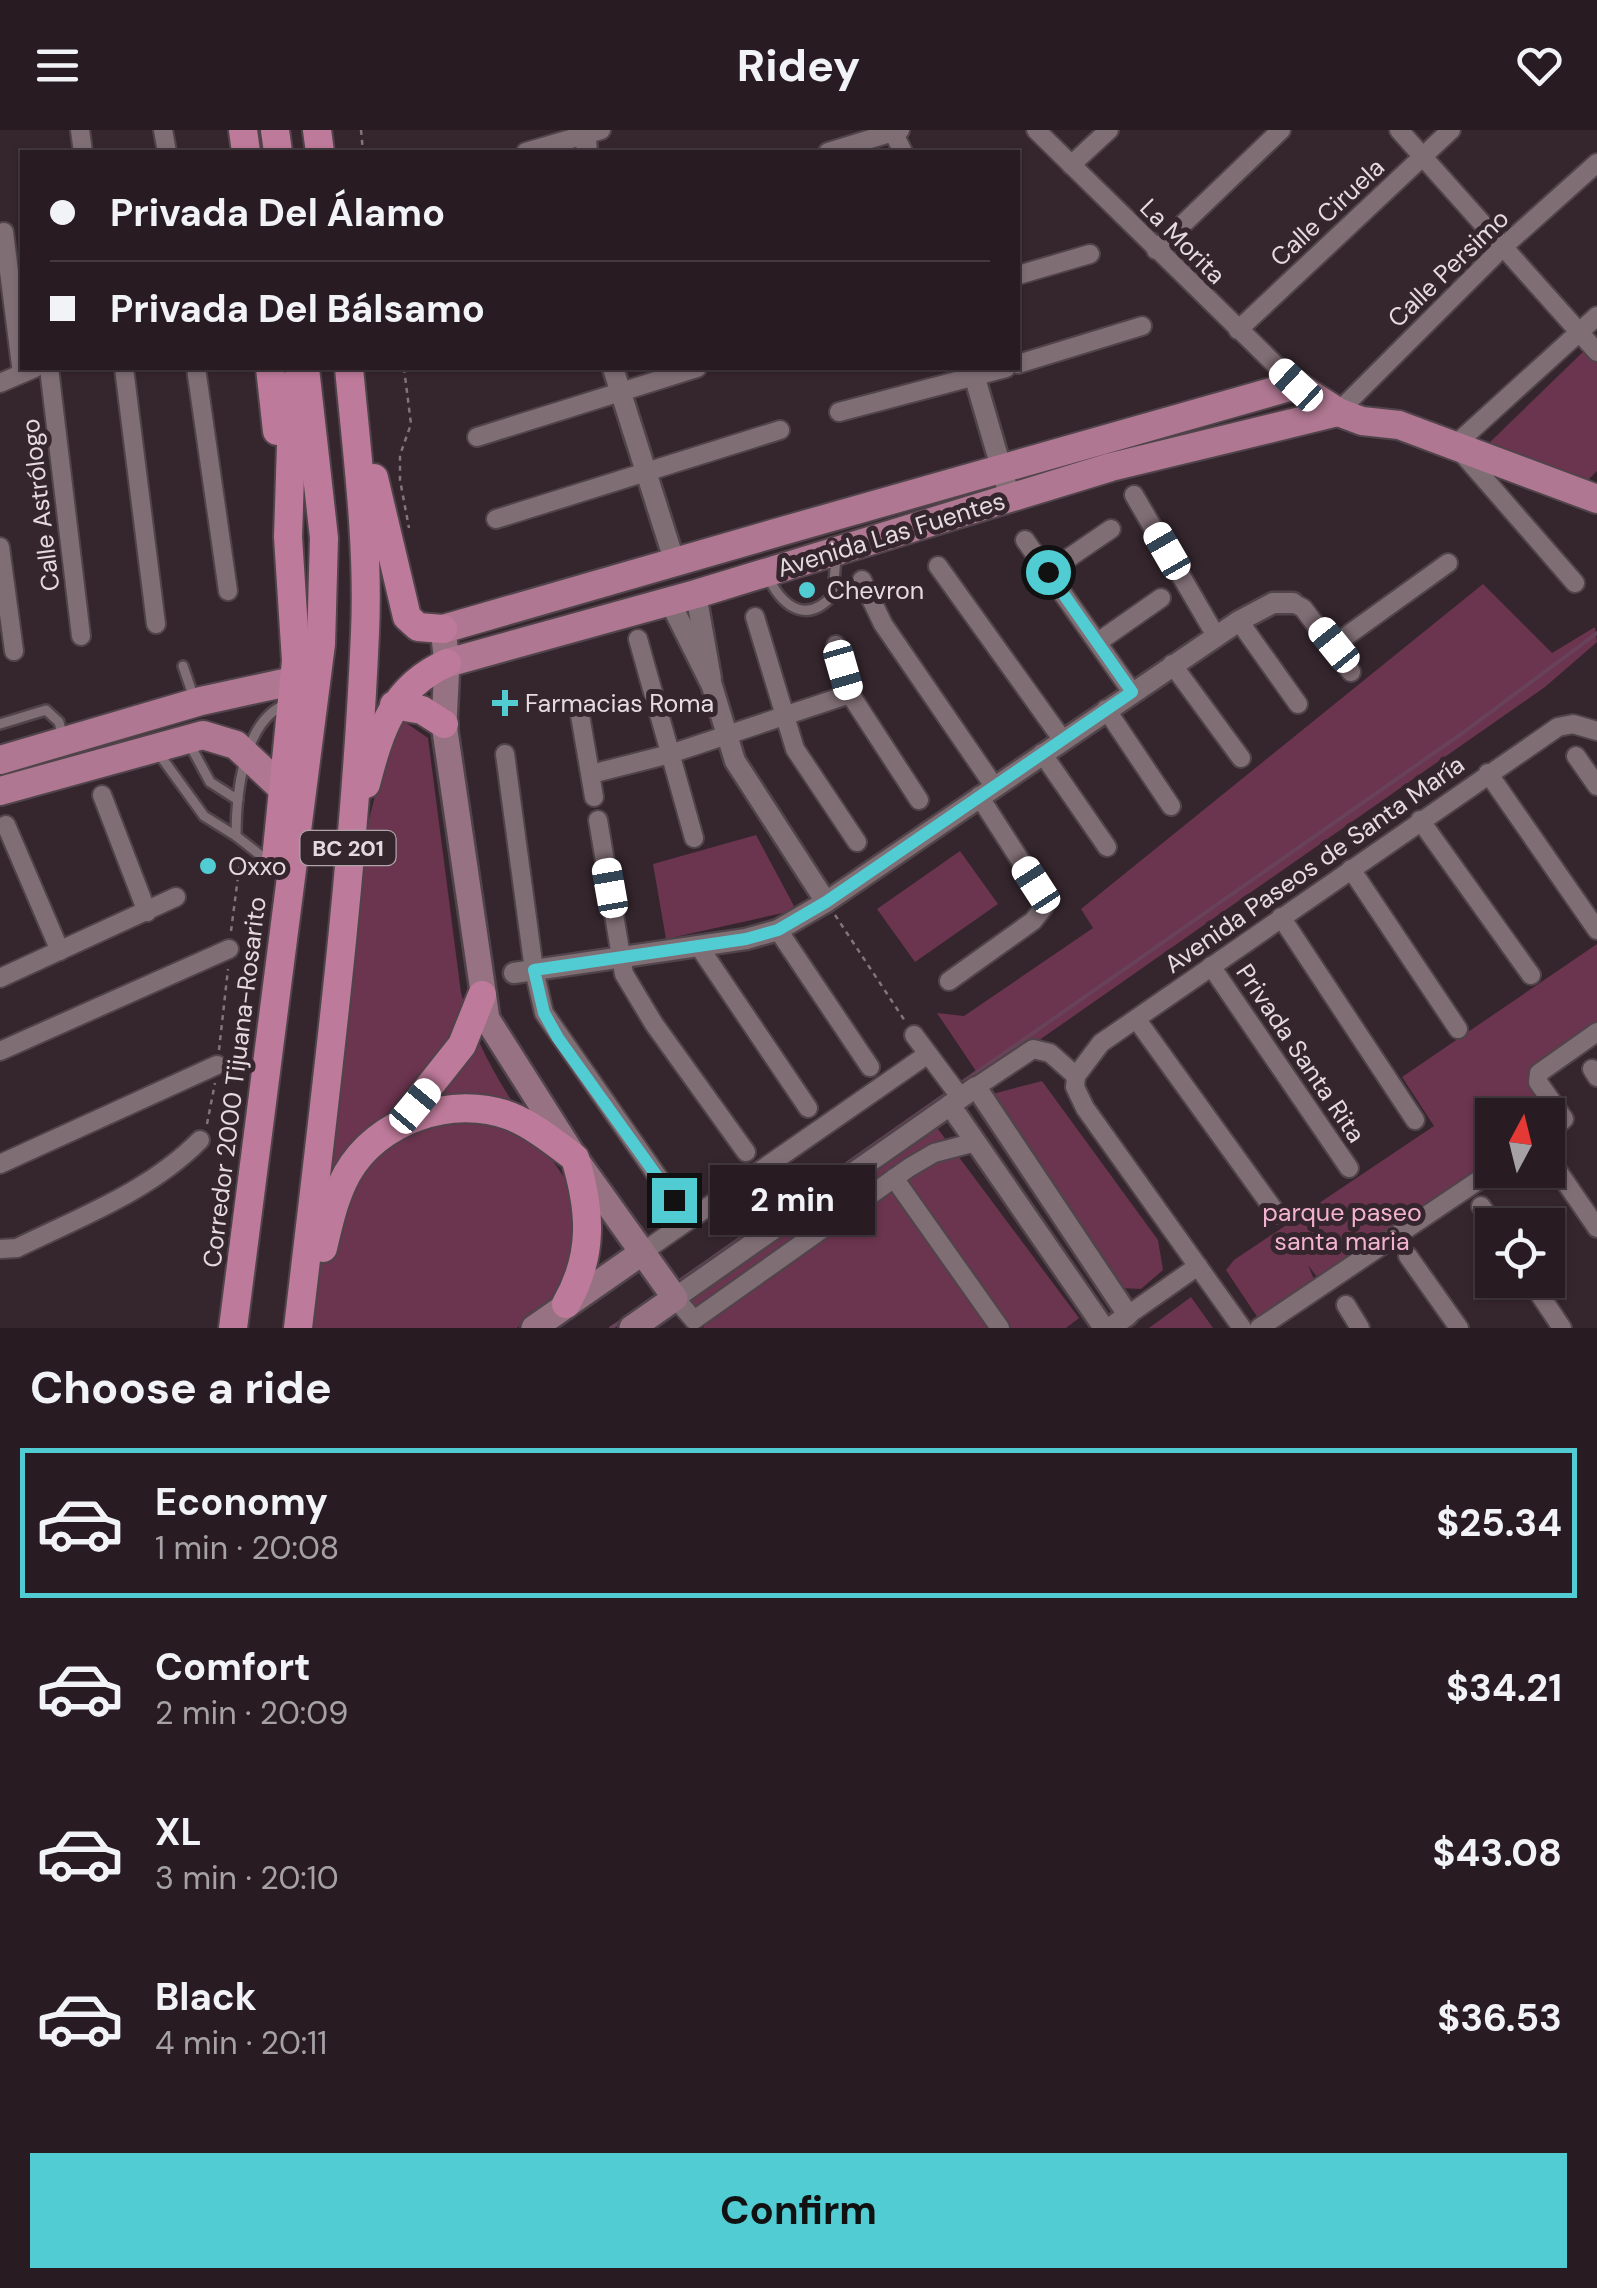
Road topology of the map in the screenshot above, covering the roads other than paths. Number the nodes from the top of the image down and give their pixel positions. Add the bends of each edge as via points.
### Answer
1 (1036, 130) edge
2 (1109, 130) edge
3 (1281, 130) edge
4 (1398, 130) edge
5 (1450, 130) edge
6 (897, 131) edge
7 (590, 137) edge
8 (535, 150) edge
9 (835, 150) edge
10 (1422, 156) junction
11 (1597, 163) edge
12 (1071, 165) junction
13 (4, 232) dead end
14 (1502, 248) junction
15 (1156, 250) junction
16 (1090, 254) dead end
17 (1020, 274) edge
18 (1597, 316) edge
19 (20, 324) edge
20 (1142, 326) dead end
21 (1238, 330) junction
22 (1579, 332) junction
23 (1597, 352) edge
24 (1020, 363) edge
25 (28, 370) edge
26 (49, 370) edge
27 (124, 370) edge
28 (196, 370) edge
29 (270, 370) edge
30 (293, 370) edge
31 (305, 370) edge
32 (350, 370) edge
33 (350, 370) edge
34 (613, 370) edge
35 (692, 370) edge
36 (973, 372) edge
37 (0, 384) edge
38 (1296, 385) junction
39 (620, 392) junction
40 (838, 412) dead end
41 (1338, 412) junction
42 (780, 430) dead end
43 (478, 437) dead end
44 (1454, 445) junction
45 (1002, 469) junction
46 (646, 472) junction
47 (1593, 491) edge
48 (1134, 495) dead end
49 (1010, 498) junction
50 (496, 519) dead end
51 (1111, 529) dead end
52 (288, 537) junction
53 (1025, 540) dead end
54 (0, 547) edge
55 (836, 550) junction
56 (1448, 564) dead end
57 (938, 566) dead end
58 (765, 572) junction
59 (1048, 572) junction
60 (862, 580) dead end
61 (1575, 584) dead end
62 (678, 585) junction
63 (228, 591) dead end
64 (1161, 598) dead end
65 (1293, 603) joint
66 (754, 617) dead end
67 (1239, 621) junction
68 (156, 624) dead end
69 (444, 630) junction
70 (81, 636) dead end
71 (1216, 636) junction
72 (638, 639) dead end
73 (1098, 642) junction
74 (836, 645) dead end
75 (1334, 645) junction
76 (14, 651) dead end
77 (447, 663) junction
78 (1172, 664) junction
79 (184, 666) dead end
80 (1351, 672) dead end
81 (292, 691) junction
82 (1132, 692) junction
83 (850, 694) junction
84 (196, 702) junction
85 (1298, 704) dead end
86 (394, 705) junction
87 (579, 709) dead end
88 (1106, 709) junction
89 (782, 716) junction
90 (0, 724) edge
91 (444, 724) junction
92 (1597, 731) edge
93 (728, 735) junction
94 (186, 738) junction
95 (64, 740) junction
96 (1062, 740) junction
97 (155, 747) junction
98 (1042, 753) junction
99 (505, 754) dead end
100 (670, 754) junction
101 (249, 755) junction
102 (1576, 756) dead end
103 (1241, 758) dead end
104 (0, 760) edge
105 (1488, 773) junction
106 (590, 774) junction
107 (210, 782) junction
108 (1597, 786) edge
109 (282, 788) junction
110 (0, 791) edge
111 (986, 791) junction
112 (102, 795) dead end
113 (594, 797) dead end
114 (238, 800) junction
115 (918, 800) dead end
116 (192, 801) junction
117 (1171, 806) dead end
118 (598, 820) dead end
119 (1420, 820) junction
120 (6, 825) dead end
121 (694, 838) dead end
122 (240, 840) junction
123 (858, 842) dead end
124 (1107, 847) dead end
125 (348, 854) junction
126 (275, 866) junction
127 (1351, 869) junction
128 (176, 898) dead end
129 (826, 902) junction
130 (147, 912) junction
131 (1281, 918) junction
132 (778, 930) junction
133 (1597, 930) edge
134 (700, 948) junction
135 (230, 949) road end
136 (60, 951) junction
137 (621, 956) junction
138 (1212, 966) junction
139 (524, 971) junction
140 (1532, 975) dead end
141 (0, 978) edge
142 (949, 981) dead end
143 (482, 995) junction
144 (274, 996) junction
145 (1137, 1020) junction
146 (1458, 1029) dead end
147 (1597, 1032) edge
148 (914, 1035) road end
149 (0, 1051) edge
150 (932, 1059) junction
151 (217, 1065) road end
152 (870, 1066) dead end
153 (1076, 1076) junction
154 (960, 1096) junction
155 (1549, 1098) edge
156 (808, 1108) dead end
157 (1416, 1120) dead end
158 (397, 1127) junction
159 (200, 1140) road end
160 (976, 1142) junction
161 (746, 1152) dead end
162 (575, 1158) junction
163 (0, 1164) edge
164 (1349, 1168) dead end
165 (894, 1178) junction
166 (1565, 1182) edge
167 (1475, 1183) edge
168 (674, 1200) dead end
169 (1278, 1214) dead end
170 (1597, 1228) edge
171 (0, 1248) edge
172 (1408, 1256) dead end
173 (645, 1260) junction
174 (1198, 1266) junction
175 (673, 1295) junction
176 (1542, 1298) edge
177 (566, 1304) junction
178 (1346, 1305) dead end
179 (1128, 1315) junction
180 (233, 1328) edge
181 (298, 1328) edge
182 (306, 1328) edge
183 (534, 1328) edge
184 (632, 1328) edge
185 (1000, 1328) edge
186 (1107, 1328) edge
187 (1242, 1328) edge
188 (1260, 1328) edge
189 (1360, 1328) edge
190 (1459, 1328) edge
191 (1562, 1328) edge

1 - 12 street, La Morita
2 - 12 street
3 - 15 street
4 - 10 street
5 - 10 street, Calle Ciruela
6 - 9 street
7 - 8 street
10 - 14 street
10 - 21 street, Calle Ciruela
11 - 14 street, Calle Persimo
12 - 15 street, La Morita
13 - 19 street
14 - 22 street
14 - 41 street, Calle Persimo
15 - 21 street, La Morita
16 - 17 street
18 - 22 street
20 - 24 street
21 - 38 street, La Morita
22 - 23 street
22 - 44 street
25 - 37 street
26 - 70 street, Calle Astrólogo
27 - 68 street
28 - 63 street
29 - 52 highway
30 - 52 highway
31 - 144 highway, Corredor 2000 Tijuana-Rosarito / BC 201 via 324,598 317,696
32 - 69 highway via 402,605 418,626
33 - 125 highway, BC 201 via 365,631
34 - 39 street
35 - 39 street
36 - 40 street
36 - 45 street
38 - 41 main road
38 - 45 main road, Avenida Las Fuentes
39 - 43 street
39 - 46 street
41 - 44 main road
41 - 49 main road, Avenida Las Fuentes
42 - 46 street
44 - 47 main road
44 - 61 street
45 - 49 street
45 - 62 main road, Avenida Las Fuentes via 770,536
46 - 50 street
46 - 62 street
48 - 71 street
49 - 55 main road, Avenida Las Fuentes
51 - 59 street
52 - 81 highway via 296,629
53 - 59 street
54 - 76 street
55 - 58 main road, Avenida Las Fuentes
55 - 58 lane via 833,595 811,611 784,603
56 - 75 street
57 - 96 street
58 - 62 main road, Avenida Las Fuentes
59 - 73 street
60 - 111 street
62 - 69 main road, Avenida Las Fuentes via 557,596
62 - 77 main road, Avenida Las Fuentes
62 - 93 street
64 - 73 street
65 - 67 street via 1272,603
65 - 75 street
66 - 89 street
67 - 71 street
67 - 85 street
69 - 77 main road
71 - 78 street
72 - 100 street
73 - 82 street
74 - 83 street
75 - 80 street
77 - 86 highway via 416,680
77 - 91 main road
78 - 82 street
78 - 103 street
79 - 84 lane
81 - 84 main road
81 - 101 lane via 262,720
81 - 109 highway
82 - 88 street
83 - 89 street
83 - 115 street
84 - 95 main road
86 - 91 highway via 422,710
86 - 125 highway via 379,734
87 - 106 street
88 - 96 street
88 - 117 street
89 - 93 street
89 - 123 street via 795,749
90 - 95 lane via 46,710
91 - 143 main road
92 - 105 street, Avenida Paseos de Santa María via 1558,727
93 - 100 street
93 - 129 street via 751,791
94 - 97 main road
94 - 101 main road via 215,735
94 - 107 lane
95 - 104 main road
96 - 98 street
97 - 110 main road
97 - 116 lane
98 - 111 street
98 - 124 street
99 - 139 street
100 - 106 street
100 - 121 street
101 - 109 main road
101 - 114 lane
102 - 108 street
105 - 119 street, Avenida Paseos de Santa María
105 - 133 street
106 - 113 street
107 - 114 lane
107 - 116 lane
109 - 126 highway
111 - 129 street
111 - 142 street via 1044,907
112 - 130 street
114 - 122 lane
116 - 122 lane
118 - 137 street
119 - 127 street, Avenida Paseos de Santa María
119 - 140 street
120 - 136 street
122 - 126 lane
125 - 181 highway, BC 201
126 - 144 highway
127 - 131 street, Avenida Paseos de Santa María
127 - 146 street
128 - 130 street
129 - 132 street
130 - 136 street
131 - 138 street, Avenida Paseos de Santa María
131 - 157 street
132 - 134 street
132 - 152 street
134 - 137 street
134 - 156 street
135 - 149 street
136 - 141 street
137 - 139 street
137 - 161 street via 636,998
138 - 145 street, Avenida Paseos de Santa María
138 - 164 street, Privada Santa Rita
139 - 168 street via 558,1038
143 - 158 highway via 462,1045
143 - 162 main road via 495,1036
144 - 180 highway, Corredor 2000 Tijuana-Rosarito / BC 201
145 - 153 street, Avenida Paseos de Santa María via 1089,1054
145 - 169 street
147 - 155 street via 1539,1073
148 - 150 street
150 - 154 street
150 - 173 street
151 - 163 street
153 - 154 street via 1050,1053 1032,1049
153 - 174 street via 1085,1108
154 - 160 street
154 - 175 street
154 - 179 street
158 - 162 highway via 441,1109 489,1109 514,1117
158 - 182 highway via 359,1158 333,1204
159 - 171 street via 112,1202 17,1248
160 - 165 street via 934,1153
160 - 186 street
162 - 173 main road
162 - 177 highway via 590,1236
165 - 175 street via 694,1320
165 - 185 street
166 - 170 street
167 - 188 street
172 - 190 street
173 - 175 main road
173 - 177 main road
174 - 179 street
174 - 187 street
175 - 184 main road
176 - 191 street
177 - 183 main road
178 - 189 street
179 - 186 street

